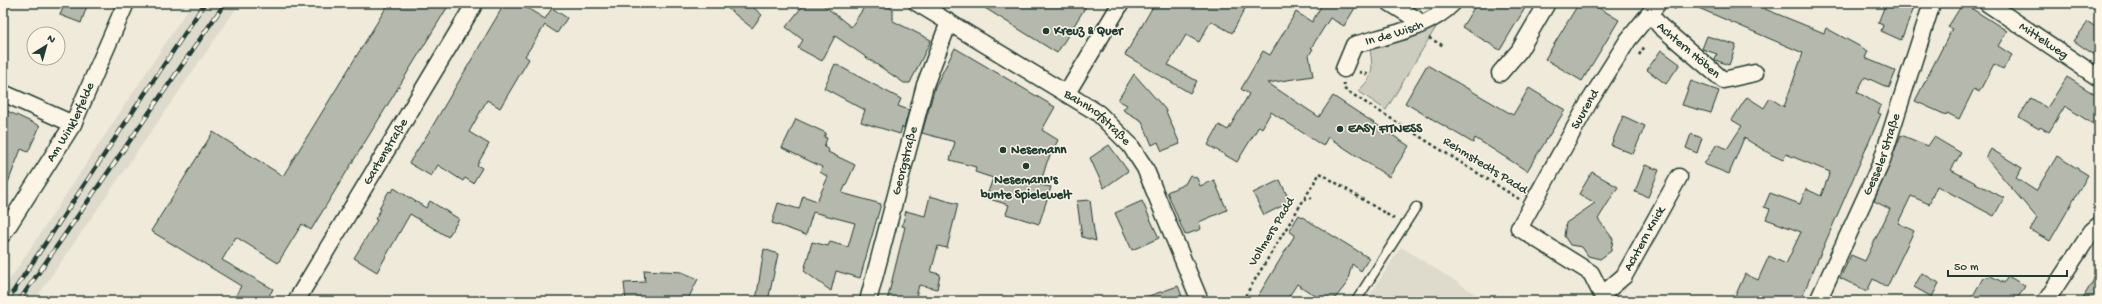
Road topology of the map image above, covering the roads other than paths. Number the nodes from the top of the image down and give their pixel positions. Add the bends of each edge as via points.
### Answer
1 (126, 3) edge
2 (475, 3) edge
3 (917, 3) edge
4 (1121, 3) edge
5 (1390, 3) edge
6 (1452, 3) edge
7 (1544, 3) edge
8 (1932, 3) edge
9 (1987, 3) edge
10 (1654, 8) edge
11 (948, 22) junction
12 (1418, 26) junction
13 (1344, 69) road end
14 (1500, 73) dead end
15 (1755, 73) dead end
16 (2099, 78) edge
17 (3, 93) edge
18 (1066, 93) junction
19 (73, 124) junction
20 (1678, 176) dead end
21 (1416, 207) dead end
22 (1521, 225) joint
23 (2099, 225) edge
24 (3, 234) edge
25 (1602, 298) edge
26 (296, 301) edge
27 (868, 301) edge
28 (1200, 301) edge
29 (1356, 301) edge
30 (1818, 301) edge
31 (2046, 301) edge

1 - 19 street, Am Winklerfelde
2 - 26 street, Gartenstraße
3 - 11 street, Bahnhofstraße
4 - 18 street
5 - 12 street via 1416,19
6 - 12 street, In de Wisch via 1429,22
7 - 14 street via 1546,5 1519,51
8 - 30 street, Gesseler Straße via 1880,164
9 - 16 street, Mittelweg
10 - 15 street, Achtern Höben via 1660,26 1724,80
10 - 22 street, Suurend via 1628,40 1589,102
11 - 18 street, Bahnhofstraße
11 - 27 street, Georgstraße via 925,85
12 - 13 street, In de Wisch via 1354,45
17 - 19 street
18 - 28 street, Bahnhofstraße via 1098,113 1130,145 1145,168
19 - 24 street, Am Winklerfelde
20 - 25 street, Achtern Knick via 1624,276
21 - 29 lane
22 - 25 street, Achtern Knick via 1591,273
23 - 31 street via 2092,231

